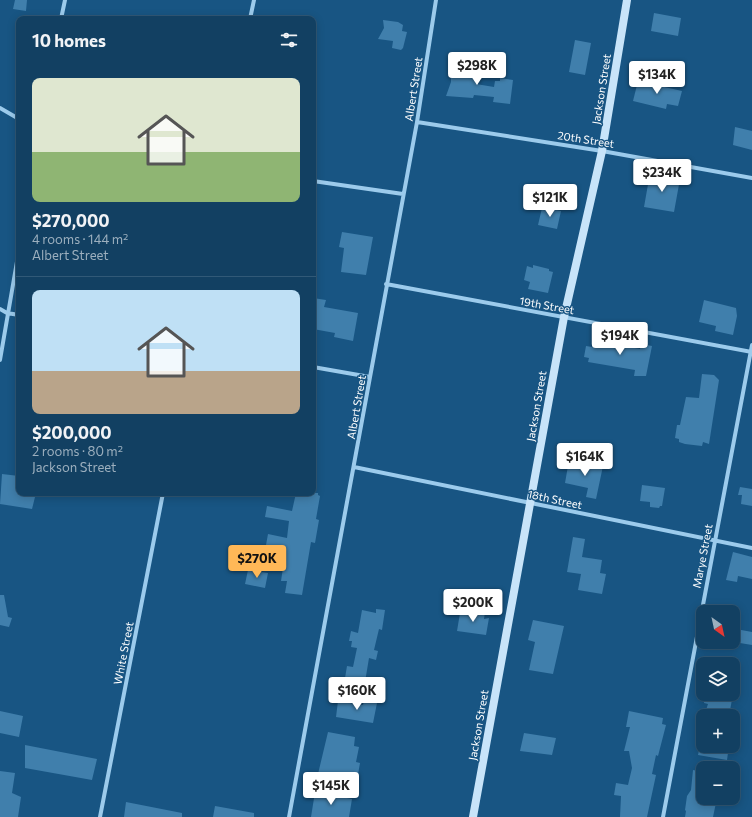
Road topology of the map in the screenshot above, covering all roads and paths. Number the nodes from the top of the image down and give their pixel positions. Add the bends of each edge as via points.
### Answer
1 (65, 0) edge
2 (254, 0) edge
3 (436, 0) edge
4 (627, 0) edge
5 (62, 16) edge
6 (251, 16) edge
7 (0, 108) edge
8 (16, 117) edge
9 (417, 122) junction
10 (602, 151) junction
11 (752, 178) edge
12 (316, 181) edge
13 (403, 194) junction
14 (16, 266) edge
15 (386, 284) junction
16 (0, 309) edge
17 (7, 313) junction
18 (16, 314) edge
19 (564, 317) junction
20 (752, 345) edge
21 (751, 352) edge
22 (0, 360) edge
23 (316, 368) edge
24 (370, 377) junction
25 (354, 467) junction
26 (162, 496) edge
27 (530, 503) junction
28 (714, 540) junction
29 (752, 548) edge
30 (100, 817) edge
31 (289, 817) edge
32 (473, 817) edge
33 (663, 817) edge

1 - 5 street
2 - 6 street
3 - 9 street, Albert Street
4 - 10 main road, Jackson Street
7 - 8 street
9 - 10 street, 20th Street
9 - 13 street, Albert Street
10 - 11 street, 20th Street
10 - 19 main road, Jackson Street
12 - 13 street
13 - 15 street, Albert Street
14 - 17 street
15 - 19 street, 19th Street
15 - 24 street, Albert Street
16 - 17 street
17 - 18 street
17 - 22 street
19 - 21 street, 19th Street
19 - 27 main road, Jackson Street
20 - 21 street, Marye Street
21 - 28 street, Marye Street
23 - 24 street
24 - 25 street, Albert Street
25 - 27 street, 18th Street
25 - 31 street, Albert Street
26 - 30 street, White Street
27 - 28 street, 18th Street
27 - 32 main road, Jackson Street
28 - 29 street, 18th Street
28 - 33 street, Marye Street

